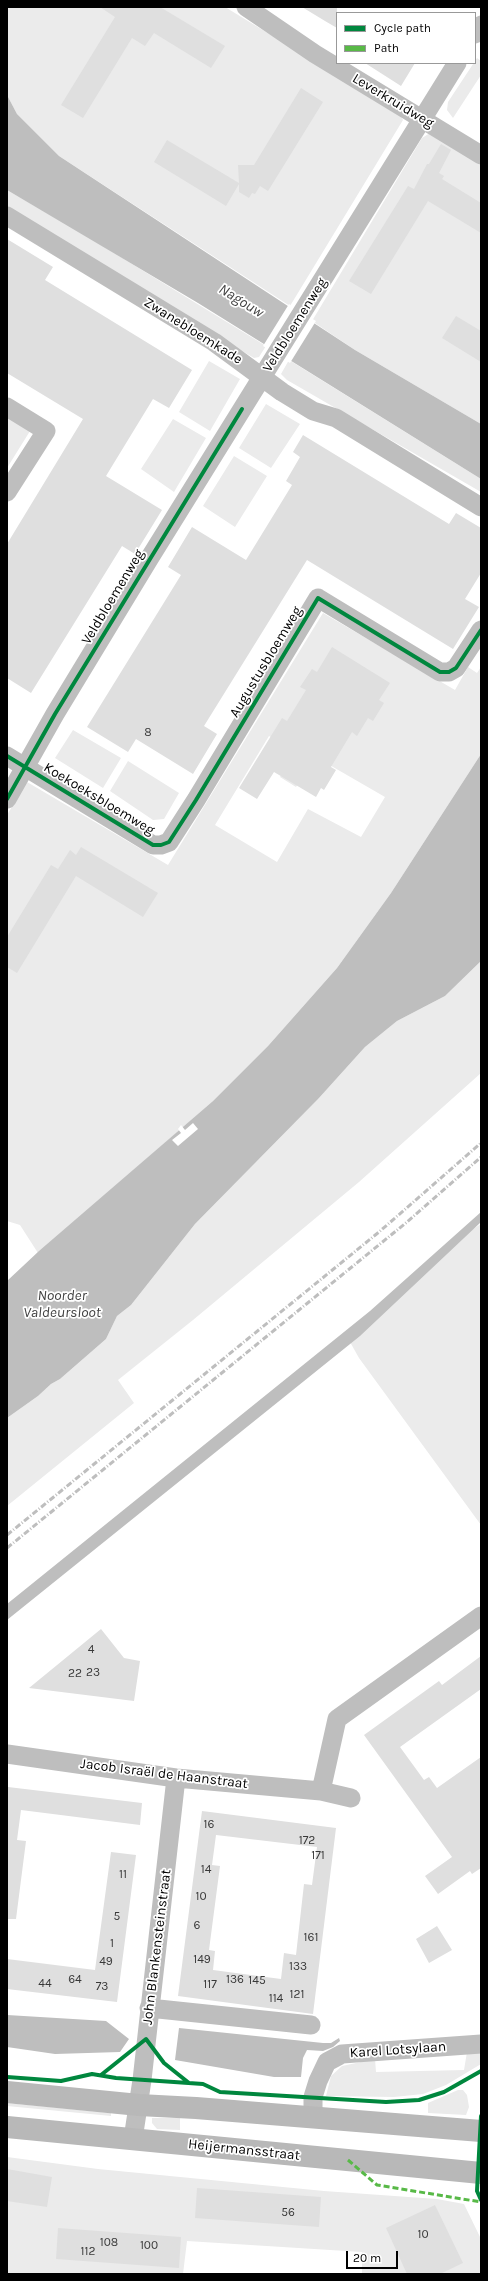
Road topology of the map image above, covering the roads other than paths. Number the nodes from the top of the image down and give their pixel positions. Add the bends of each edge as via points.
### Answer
1 (246, 7) edge
2 (456, 64) edge
3 (422, 118) junction
4 (481, 154) edge
5 (7, 216) edge
6 (267, 370) junction
7 (7, 407) edge
8 (7, 492) edge
9 (481, 507) edge
10 (481, 630) edge
11 (7, 756) edge
12 (26, 768) junction
13 (7, 799) edge
14 (161, 845) joint
15 (481, 1616) edge
16 (7, 1754) edge
17 (176, 1778) junction
18 (321, 1791) junction
19 (351, 1798) dead end
20 (149, 2008) junction
21 (311, 2025) dead end
22 (481, 2044) edge
23 (7, 2092) edge
24 (139, 2105) junction
25 (313, 2118) junction
26 (7, 2127) edge
27 (481, 2131) edge
28 (134, 2139) junction
29 (481, 2173) edge

1 - 3 street, Leverkruidweg via 315,54
2 - 3 street, Veldbloemenweg
3 - 4 street, Leverkruidweg
3 - 6 street, Veldbloemenweg
5 - 6 street, Zwanebloemkade via 214,342
6 - 9 street, Zwanebloemkade via 282,392 313,411 336,418
6 - 12 street, Veldbloemenweg via 55,714
7 - 8 street via 46,431
10 - 14 street, Augustusbloemweg via 456,668 449,672 440,672 318,598 196,800 169,842
11 - 12 street, Koekoeksbloemweg
12 - 13 street, Veldbloemenweg
12 - 14 street, Koekoeksbloemweg via 153,845
15 - 18 street via 337,1719
16 - 17 street, Jacob Israël de Haanstraat
17 - 18 street, Jacob Israël de Haanstraat
17 - 20 street, John Blankensteinstraat
18 - 19 street, Jacob Israël de Haanstraat
20 - 21 street
20 - 24 street, John Blankensteinstraat
22 - 25 street, Karel Lotsylaan via 342,2054 327,2062 318,2081 313,2097
23 - 24 main road
24 - 25 main road
24 - 28 street, John Blankensteinstraat
25 - 27 main road
26 - 28 main road, Heijermansstraat
28 - 29 main road, Heijermansstraat

